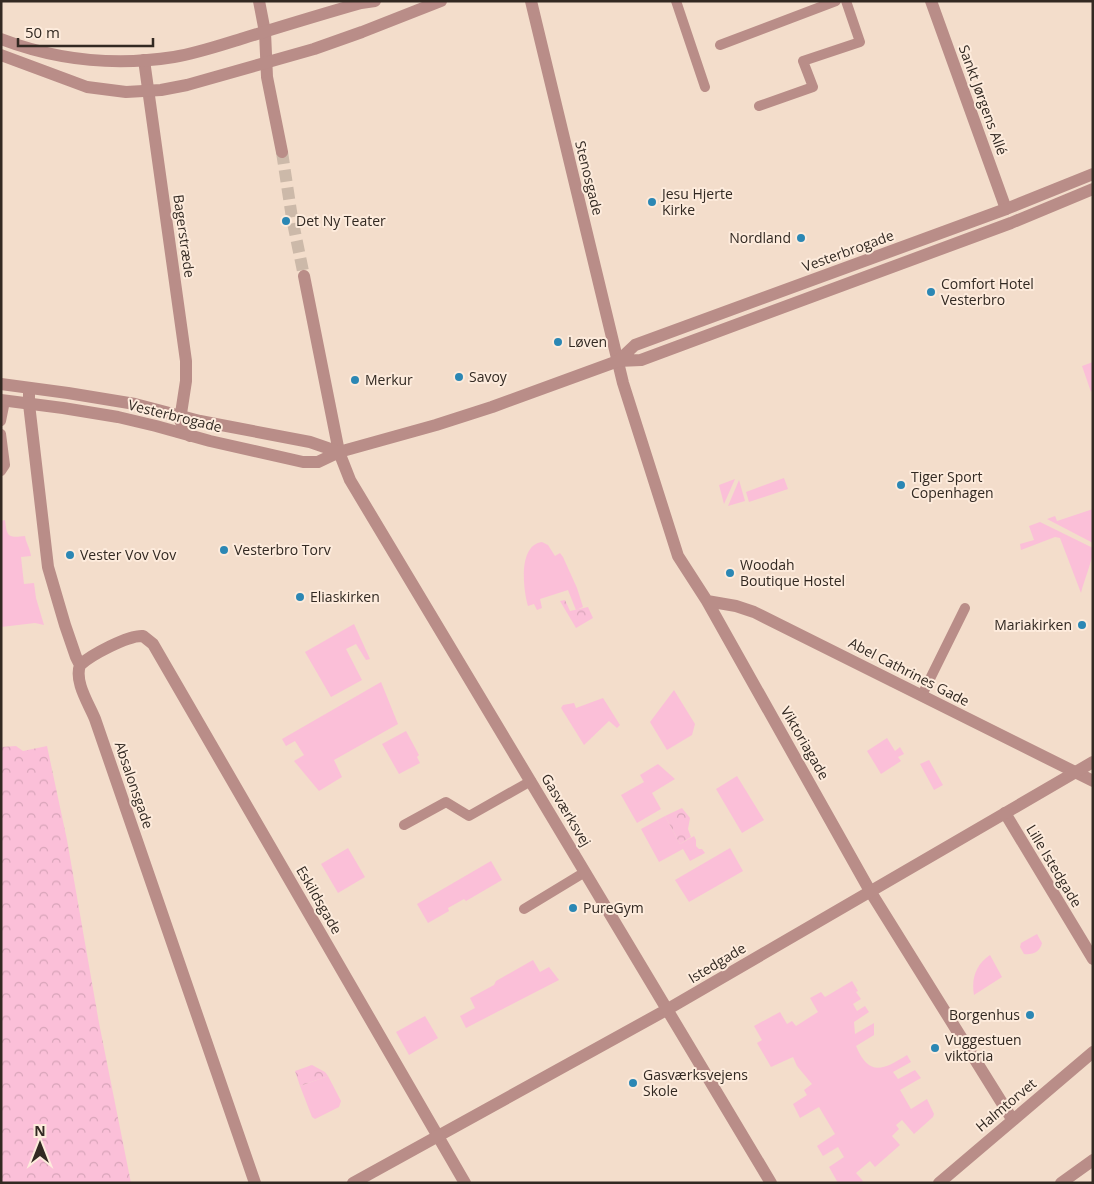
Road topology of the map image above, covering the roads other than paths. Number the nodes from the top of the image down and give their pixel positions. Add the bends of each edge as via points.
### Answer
1 (259, 1) edge
2 (375, 1) edge
3 (441, 1) edge
4 (531, 1) edge
5 (676, 1) edge
6 (836, 1) edge
7 (846, 1) edge
8 (931, 1) edge
9 (266, 32) junction
10 (1, 39) edge
11 (720, 45) dead end
12 (1, 55) edge
13 (144, 60) junction
14 (266, 62) junction
15 (706, 87) dead end
16 (148, 92) junction
17 (759, 106) dead end
18 (282, 152) tunnel mouth
19 (1093, 174) edge
20 (1093, 189) edge
21 (1006, 209) junction
22 (304, 276) tunnel mouth
23 (618, 361) junction
24 (1, 384) edge
25 (29, 389) junction
26 (3, 400) edge
27 (29, 404) junction
28 (180, 417) junction
29 (1, 421) edge
30 (1, 434) edge
31 (190, 436) junction
32 (339, 452) junction
33 (1, 471) edge
34 (707, 601) junction
35 (966, 608) dead end
36 (80, 665) junction
37 (922, 695) junction
38 (1093, 762) edge
39 (1075, 772) junction
40 (531, 781) junction
41 (1093, 781) edge
42 (1005, 813) junction
43 (404, 825) dead end
44 (586, 872) junction
45 (870, 891) junction
46 (524, 909) dead end
47 (1093, 959) edge
48 (668, 1009) junction
49 (1093, 1052) edge
50 (1012, 1119) junction
51 (438, 1136) junction
52 (1093, 1160) edge
53 (1067, 1181) edge
54 (255, 1183) edge
55 (353, 1183) edge
56 (465, 1183) edge
57 (771, 1183) edge
58 (939, 1183) edge

1 - 9 street
2 - 9 street
3 - 14 street via 314,49
4 - 23 street, Stenosgade
5 - 15 lane
6 - 11 lane
7 - 17 lane via 860,42 804,61 813,87
8 - 21 street, Sankt Jørgens Allé
9 - 13 street via 184,54
9 - 14 street
10 - 13 street via 66,57
12 - 16 street via 87,87 110,92
13 - 16 street, Bagerstræde
14 - 16 street via 187,85
14 - 18 street
16 - 28 street, Bagerstræde via 186,361
19 - 21 street, Vesterbrogade
20 - 23 street, Vesterbrogade via 1012,223 641,360
21 - 23 street, Vesterbrogade via 635,345
22 - 32 street
23 - 32 street, Vesterbrogade via 492,407
23 - 34 street, Viktoriagade via 678,556
24 - 25 street, Vesterbrogade
25 - 27 street, Absalonsgade
25 - 28 street, Vesterbrogade via 135,404
26 - 27 street, Vesterbrogade
26 - 29 lane
27 - 31 street, Vesterbrogade via 118,417
27 - 36 street, Absalonsgade via 48,567
28 - 31 street
28 - 32 street, Vesterbrogade via 310,442
30 - 33 lane via 5,465
31 - 32 street, Vesterbrogade via 303,462 318,462
32 - 40 street, Gasværksvej via 350,480
34 - 37 street, Abel Cathrines Gade via 754,612
34 - 45 street, Viktoriagade
35 - 37 lane
36 - 51 street, Eskildsgade via 134,636 148,639 158,652
36 - 54 street, Absalonsgade via 81,685
37 - 39 street, Abel Cathrines Gade
38 - 39 street, Istedgade
39 - 41 street, Abel Cathrines Gade
39 - 42 street, Istedgade
40 - 43 lane via 469,816 446,802
40 - 44 street, Gasværksvej
42 - 45 street, Istedgade
42 - 47 street, Lille Istedgade
44 - 46 lane
44 - 48 street, Gasværksvej
45 - 48 street, Istedgade
45 - 50 street, Viktoriagade
48 - 51 street, Istedgade
48 - 57 street, Gasværksvej
49 - 50 street, Halmtorvet
50 - 58 street, Halmtorvet
51 - 55 street, Istedgade
51 - 56 street, Eskildsgade
52 - 53 street

